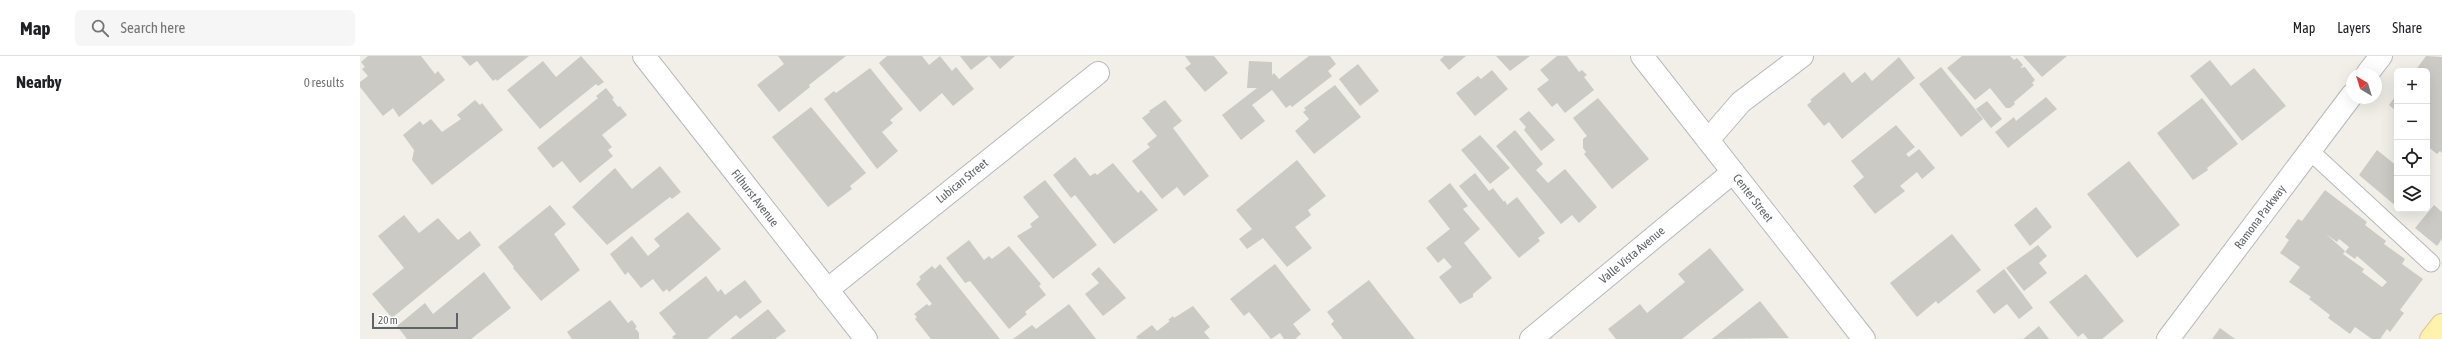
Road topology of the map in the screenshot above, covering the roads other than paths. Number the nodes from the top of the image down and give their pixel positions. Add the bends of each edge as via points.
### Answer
1 (644, 56) edge
2 (1642, 56) edge
3 (1802, 56) edge
4 (2381, 56) edge
5 (2372, 68) edge
6 (1098, 73) dead end
7 (2346, 102) edge
8 (1708, 140) junction
9 (2310, 151) junction
10 (1733, 172) junction
11 (2431, 264) dead end
12 (827, 290) junction
13 (2442, 325) edge
14 (866, 339) edge
15 (1531, 339) edge
16 (1864, 339) edge
17 (2168, 339) edge
18 (2431, 339) edge

1 - 12 street, Filhurst Avenue
2 - 8 street, Center Street
3 - 8 street via 1741,102
4 - 5 street
6 - 12 street, Lubican Street
7 - 9 street, Ramona Parkway
8 - 10 street, Center Street
9 - 11 lane
9 - 17 street, Ramona Parkway
10 - 15 street, Valle Vista Avenue
10 - 16 street, Center Street
12 - 14 street, Filhurst Avenue
13 - 18 main road

